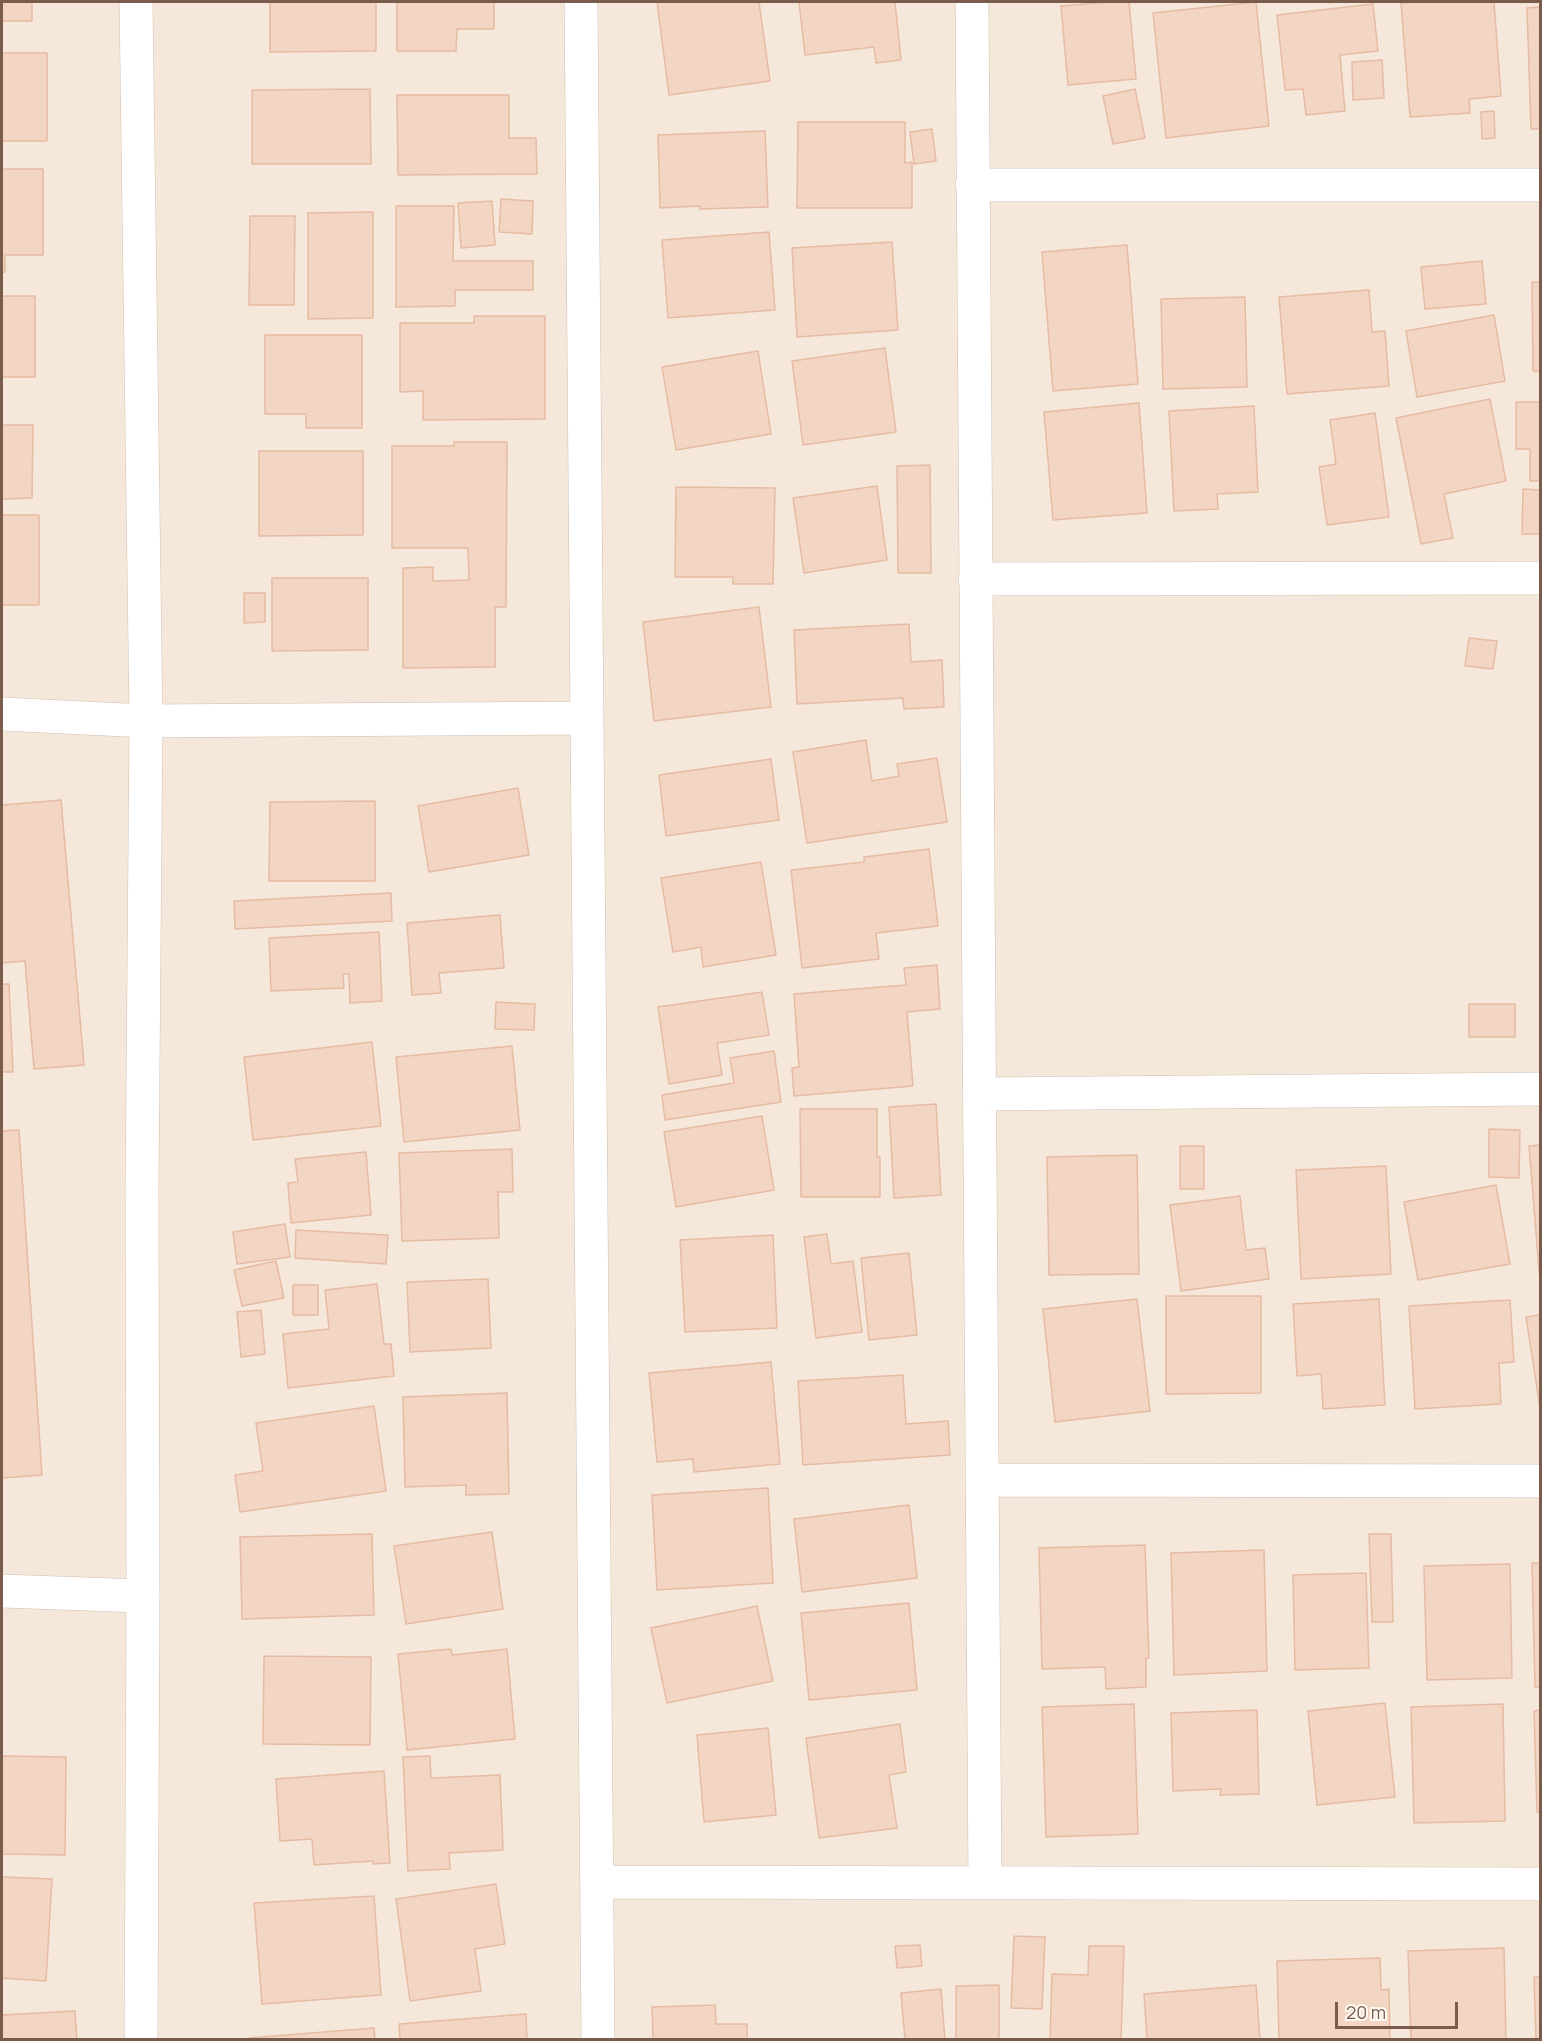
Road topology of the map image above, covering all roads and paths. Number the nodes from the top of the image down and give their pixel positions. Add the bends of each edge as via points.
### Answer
1 (136, 2) edge
2 (581, 2) edge
3 (972, 2) edge
4 (972, 185) junction
5 (1540, 185) edge
6 (1540, 578) edge
7 (975, 579) junction
8 (2, 714) edge
9 (587, 718) junction
10 (146, 721) junction
11 (1540, 1089) edge
12 (979, 1094) junction
13 (982, 1480) junction
14 (1540, 1481) edge
15 (2, 1591) edge
16 (143, 1596) junction
17 (597, 1882) junction
18 (986, 1883) junction
19 (1540, 1884) edge
20 (141, 2040) edge
21 (598, 2040) edge

1 - 10 street
2 - 9 street
3 - 4 street
4 - 5 street
4 - 7 street
6 - 7 street
7 - 12 street
8 - 10 street
9 - 10 street
9 - 17 street
10 - 16 street
11 - 12 street
12 - 13 street
13 - 14 street
13 - 18 street
15 - 16 street
16 - 20 street
17 - 18 street
17 - 21 street
18 - 19 street

